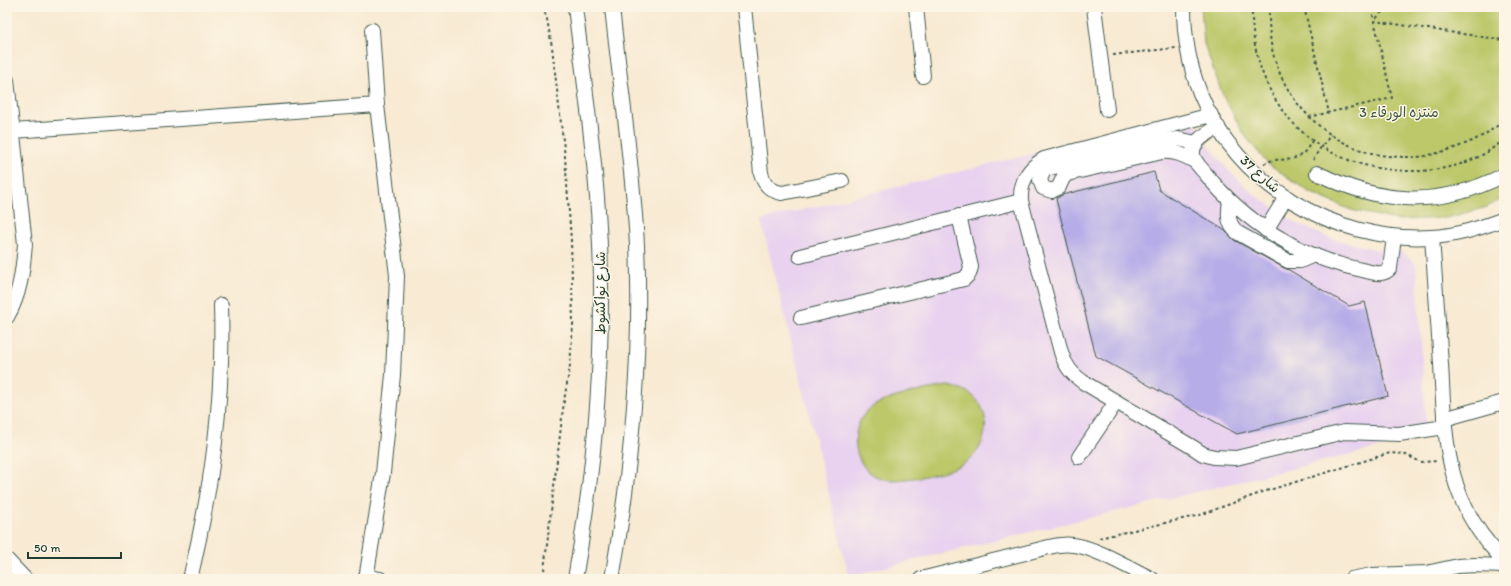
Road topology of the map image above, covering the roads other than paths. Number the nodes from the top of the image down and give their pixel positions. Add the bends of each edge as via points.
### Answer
1 (565, 7) edge
2 (575, 7) edge
3 (612, 7) edge
4 (744, 7) edge
5 (916, 7) edge
6 (1094, 7) edge
7 (1184, 7) edge
8 (372, 30) dead end
9 (923, 76) dead end
10 (7, 80) edge
11 (377, 106) junction
12 (1107, 110) dead end
13 (1210, 115) junction
14 (1218, 128) junction
15 (13, 131) junction
16 (1196, 143) junction
17 (1196, 162) junction
18 (1317, 173) road end
19 (1504, 175) edge
20 (842, 181) dead end
21 (1286, 197) junction
22 (1021, 201) junction
23 (1230, 201) junction
24 (959, 216) junction
25 (1504, 219) edge
26 (1266, 230) junction
27 (1394, 237) junction
28 (1432, 237) junction
29 (1314, 255) junction
30 (800, 256) dead end
31 (600, 257) junction
32 (221, 305) dead end
33 (7, 317) edge
34 (802, 318) dead end
35 (1116, 402) junction
36 (1504, 402) edge
37 (1445, 423) junction
38 (1079, 457) dead end
39 (7, 560) edge
40 (1504, 560) edge
41 (1504, 566) edge
42 (371, 578) edge
43 (25, 579) edge
44 (190, 579) edge
45 (575, 579) edge
46 (612, 579) edge
47 (921, 579) edge
48 (1152, 579) edge
49 (1351, 579) edge

1 - 31 street via 593,240
2 - 31 street, شارع نواكشوط via 592,149
3 - 46 street via 637,244 638,302 630,447
4 - 20 street via 763,181 774,192 782,193
5 - 9 street
6 - 12 street
7 - 13 street, شارع 37 via 1192,70
8 - 11 street
10 - 15 street
11 - 15 street
11 - 42 street via 397,276 393,375
13 - 14 street, شارع 37
13 - 22 street via 1044,158 1025,176
14 - 16 street
14 - 21 street, شارع 37 via 1255,173
15 - 33 street via 25,244 18,290
16 - 17 street via 1193,153
16 - 17 street via 1170,140 1046,169 1040,180 1043,188 1052,191 1060,187 1067,174 1162,152 1181,154
17 - 23 street
18 - 19 street via 1340,185 1364,193 1415,199 1465,191
21 - 26 street
21 - 27 street, شارع 37 via 1337,224
22 - 24 street
22 - 35 street via 1064,361 1075,377
23 - 26 street
23 - 29 street via 1228,219 1238,233 1288,261 1300,261
24 - 30 street
24 - 34 street via 971,267 964,279
25 - 28 street, شارع 37 via 1458,234
26 - 29 street
27 - 28 street, شارع 37
27 - 29 street via 1390,268 1382,274 1356,269
28 - 37 street
31 - 45 street, شارع نواكشوط via 602,300 597,399 583,535
32 - 44 street via 222,375 216,444 205,512
35 - 37 street via 1203,454 1225,458 1236,458 1344,432 1399,434
35 - 38 street
36 - 37 street
37 - 40 street via 1449,459 1468,514 1480,534
39 - 43 street
41 - 49 street via 1458,566 1426,573 1372,575
47 - 48 street via 1049,547 1072,544 1095,551

